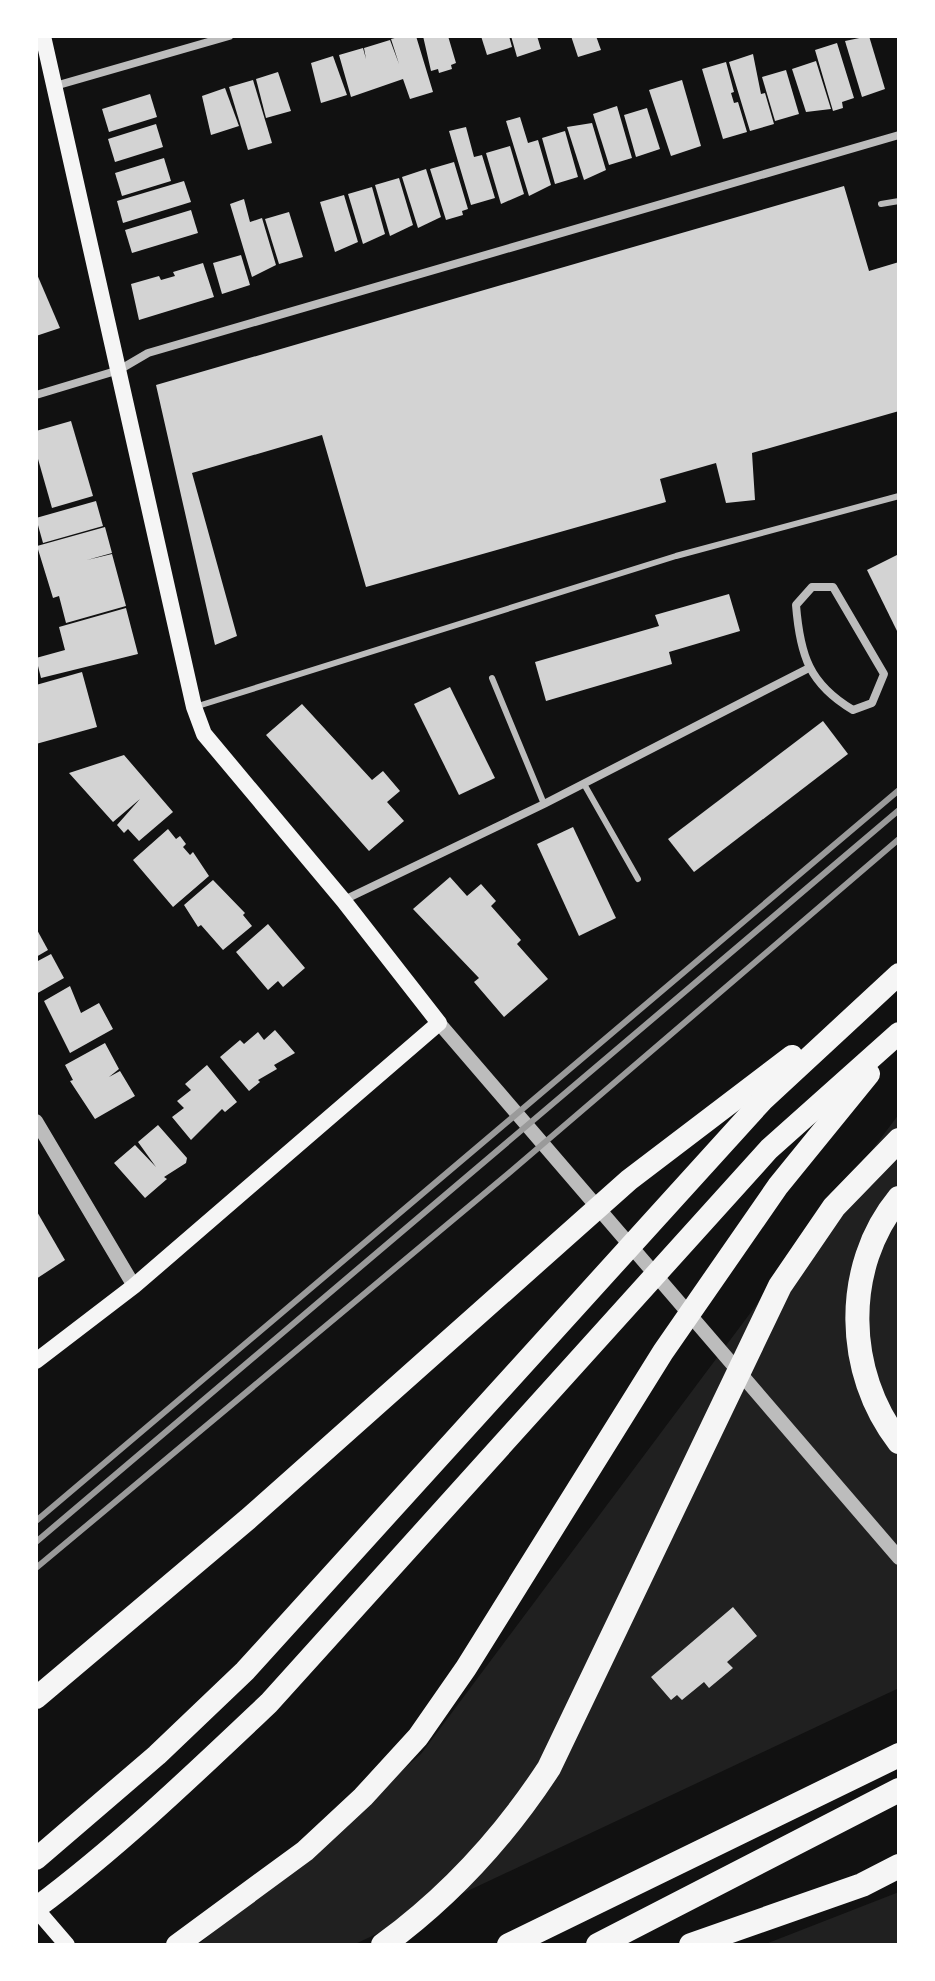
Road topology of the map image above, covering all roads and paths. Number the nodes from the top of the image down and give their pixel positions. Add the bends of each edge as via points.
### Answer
1 (43, 36) edge
2 (229, 36) edge
3 (55, 86) junction
4 (899, 135) edge
5 (899, 201) edge
6 (881, 204) dead end
7 (119, 370) junction
8 (36, 395) edge
9 (899, 496) edge
10 (809, 668) junction
11 (492, 678) dead end
12 (194, 707) junction
13 (584, 784) junction
14 (544, 804) junction
15 (638, 879) dead end
16 (343, 900) junction
17 (899, 974) edge
18 (880, 991) junction
19 (439, 1023) junction
20 (899, 1035) edge
21 (36, 1121) edge
22 (899, 1140) edge
23 (899, 1198) edge
24 (134, 1286) junction
25 (36, 1361) edge
26 (899, 1442) edge
27 (899, 1558) edge
28 (36, 1698) edge
29 (899, 1755) edge
30 (899, 1790) edge
31 (36, 1859) edge
32 (899, 1866) edge
33 (36, 1908) edge
34 (67, 1945) edge
35 (177, 1945) edge
36 (383, 1945) edge
37 (509, 1945) edge
38 (598, 1945) edge
39 (691, 1945) edge

1 - 3 main road
2 - 3 street
3 - 7 main road
4 - 7 street via 148,353
5 - 6 lane
7 - 8 street
7 - 12 main road
9 - 12 lane via 676,556
10 - 10 street via 827,695 853,710 872,703 884,674 833,587 812,587 796,605
10 - 13 street
11 - 14 lane
12 - 16 main road via 204,734
13 - 14 street
13 - 15 lane
14 - 16 street
16 - 19 main road
17 - 18 highway
18 - 28 highway via 629,1180 248,1519
18 - 31 highway via 762,1101 245,1671
19 - 24 main road
19 - 27 street
20 - 33 highway via 769,1149 682,1241 269,1703 81,1874
20 - 35 highway via 778,1186 663,1352 418,1737 305,1851
21 - 24 street
22 - 36 highway via 834,1207 780,1286 549,1768 472,1868
23 - 26 highway via 871,1247 857,1325 876,1407
24 - 25 main road
29 - 37 highway
30 - 38 highway
32 - 39 highway via 862,1885
33 - 34 main road

